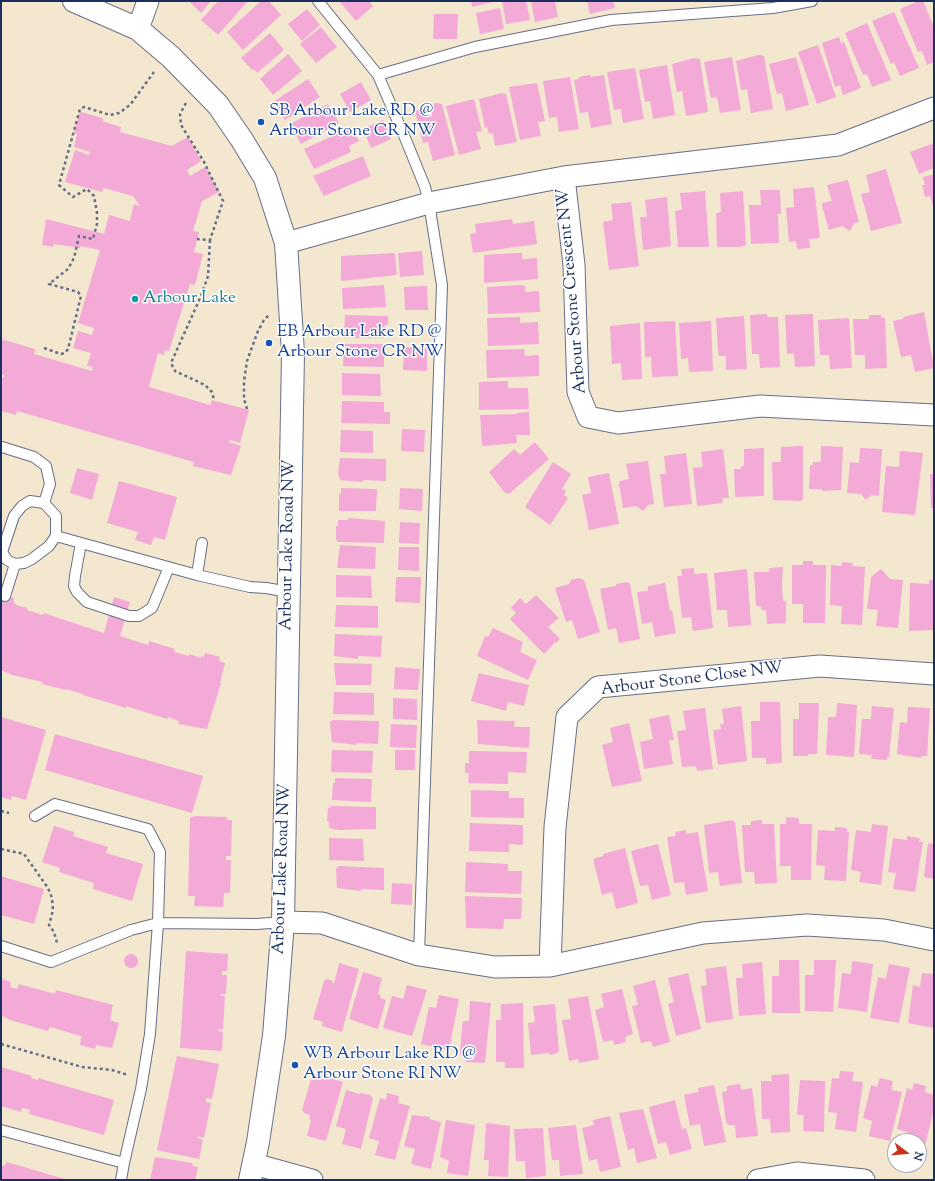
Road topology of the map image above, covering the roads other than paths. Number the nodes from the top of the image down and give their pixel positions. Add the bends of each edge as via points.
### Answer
1 (74, 1) edge
2 (148, 1) edge
3 (318, 1) edge
4 (812, 1) edge
5 (138, 29) junction
6 (378, 75) junction
7 (934, 108) edge
8 (564, 177) junction
9 (429, 203) junction
10 (286, 243) junction
11 (934, 415) edge
12 (2, 447) edge
13 (44, 502) junction
14 (56, 536) junction
15 (81, 543) junction
16 (202, 544) dead end
17 (15, 564) junction
18 (169, 567) junction
19 (197, 575) junction
20 (289, 592) junction
21 (5, 596) dead end
22 (934, 674) edge
23 (35, 816) dead end
24 (283, 922) junction
25 (158, 924) junction
26 (934, 940) edge
27 (1, 946) edge
28 (419, 955) junction
29 (550, 966) junction
30 (1, 1130) edge
31 (124, 1164) junction
32 (252, 1172) edge
33 (121, 1180) edge
34 (312, 1180) edge
35 (758, 1180) edge
36 (864, 1180) edge

1 - 5 street, Arbour Lake Road NW
2 - 5 street
3 - 6 lane
4 - 6 lane via 773,8 611,20 475,47
5 - 10 street, Arbour Lake Road NW via 171,57 218,105 264,178
6 - 9 lane via 425,187
7 - 8 street, Arbour Stone Crescent NW via 838,145
8 - 9 street, Arbour Stone Crescent NW
8 - 11 street, Arbour Stone Crescent NW via 574,265 578,392 588,417 618,423 760,406
9 - 10 street, Arbour Stone Crescent NW
9 - 28 lane via 442,285
10 - 20 street, Arbour Lake Road NW via 292,353
12 - 13 lane via 34,457 46,466 50,484
13 - 14 lane via 56,516
13 - 17 lane via 30,501 14,516 2,552 7,560
14 - 15 lane
14 - 17 lane via 32,559
15 - 18 lane
15 - 18 lane via 74,586 77,592 87,602 129,616 139,616 152,608
16 - 19 lane
17 - 21 lane
18 - 19 lane
19 - 20 lane via 250,587
20 - 24 street, Arbour Lake Road NW
22 - 29 street, Arbour Stone Close NW via 820,666 598,687 566,717 555,827
23 - 25 lane via 55,804 148,829 160,852
24 - 25 lane
24 - 28 street via 322,923
24 - 32 street, Arbour Lake Road NW via 274,1036
25 - 27 lane via 131,930 51,962
25 - 31 lane via 150,1034
26 - 29 street via 884,930 807,925 703,933
28 - 29 street via 495,967
30 - 31 lane
31 - 33 lane
32 - 34 street
35 - 36 street via 797,1173

